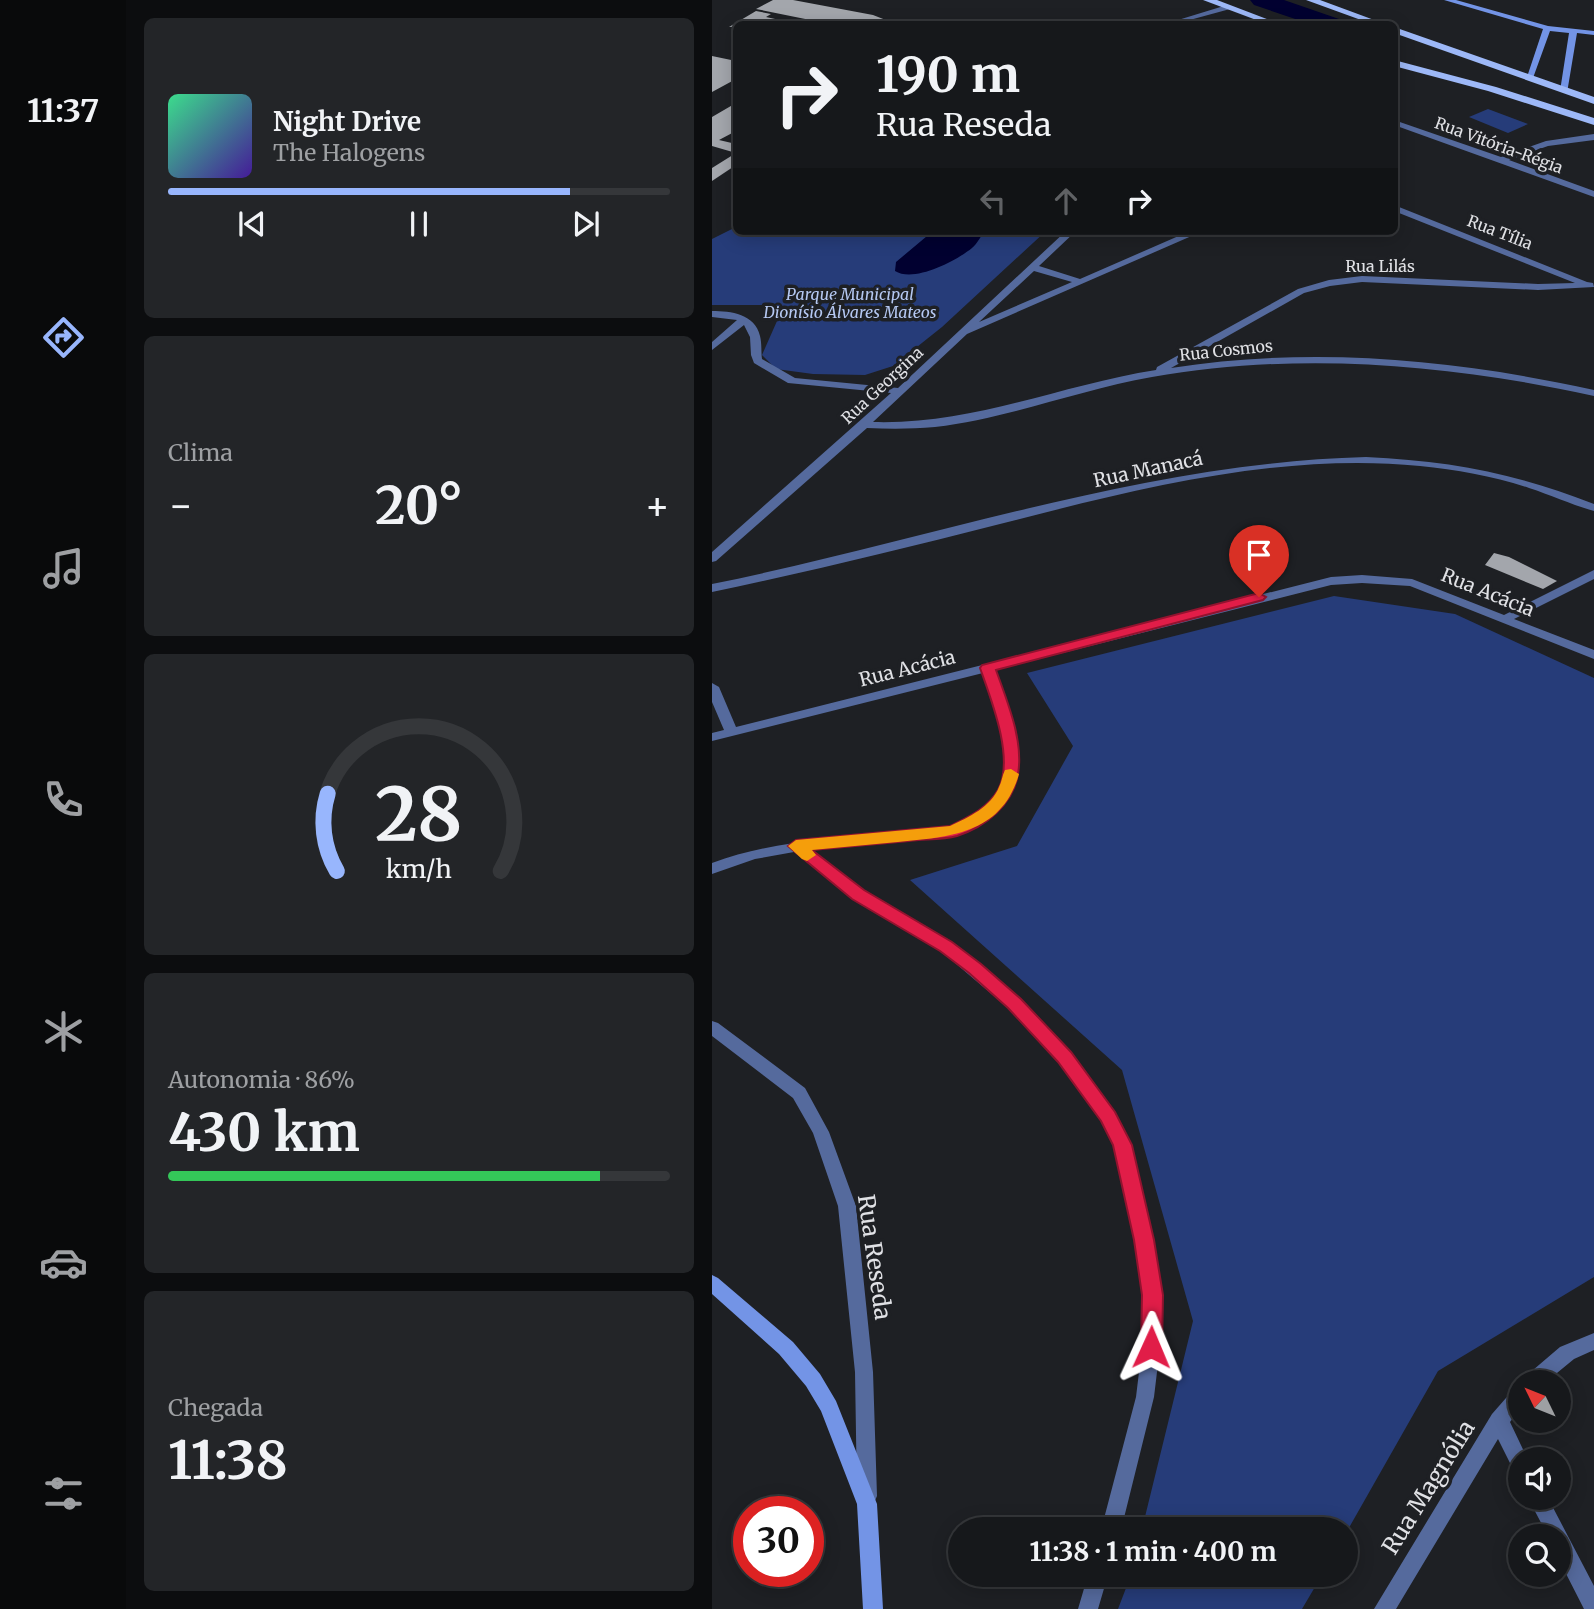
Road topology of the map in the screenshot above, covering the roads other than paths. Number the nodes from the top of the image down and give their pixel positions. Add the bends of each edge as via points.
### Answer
1 (1208, 0) edge
2 (1311, 0) edge
3 (1448, 0) edge
4 (1227, 7) junction
5 (1179, 21) edge
6 (1265, 21) edge
7 (1371, 21) edge
8 (1547, 28) junction
9 (1573, 32) junction
10 (1398, 33) edge
11 (1594, 33) edge
12 (1398, 64) edge
13 (1529, 78) junction
14 (1564, 91) junction
15 (1515, 96) junction
16 (1594, 101) edge
17 (1594, 122) edge
18 (1398, 123) edge
19 (1594, 137) edge
20 (1499, 161) junction
21 (1594, 194) edge
22 (1398, 210) edge
23 (1067, 235) edge
24 (1189, 235) edge
25 (1032, 267) junction
26 (1081, 282) junction
27 (1592, 285) edge
28 (995, 301) junction
29 (1034, 304) junction
30 (712, 314) edge
31 (744, 320) junction
32 (960, 334) junction
33 (712, 347) edge
34 (1151, 374) junction
35 (899, 391) junction
36 (1594, 393) edge
37 (864, 425) junction
38 (1594, 508) edge
39 (712, 558) edge
40 (1594, 574) edge
41 (712, 588) edge
42 (1505, 619) junction
43 (1594, 655) edge
44 (988, 668) junction
45 (712, 687) edge
46 (732, 732) junction
47 (712, 737) edge
48 (796, 846) junction
49 (712, 869) edge
50 (712, 1027) edge
51 (712, 1283) edge
52 (1594, 1340) edge
53 (1547, 1370) edge
54 (1508, 1410) edge
55 (1499, 1420) junction
56 (1512, 1447) edge
57 (867, 1504) junction
58 (1114, 1517) edge
59 (1571, 1563) edge
60 (1094, 1587) edge
61 (1594, 1608) edge
62 (873, 1609) edge
63 (1088, 1609) edge
64 (1383, 1609) edge

1 - 4 main road
2 - 7 main road
3 - 8 street
4 - 5 street
4 - 6 main road
8 - 9 street
8 - 13 street
9 - 11 street
9 - 14 street
10 - 13 main road
12 - 15 main road
13 - 14 main road
14 - 15 main road via 1547,100
14 - 16 main road
15 - 17 main road
18 - 20 street, Rua Vitória-Régia
19 - 20 street via 1546,144
20 - 21 street, Rua Vitória-Régia
22 - 27 street, Rua Tília
23 - 25 street, Rua Georgina
24 - 26 street
25 - 26 street
25 - 28 street, Rua Georgina
26 - 29 street
27 - 34 street, Rua Lilás via 1362,279 1329,284 1301,291
28 - 29 street
28 - 32 street, Rua Georgina
29 - 32 street
30 - 31 street via 726,313
31 - 33 street
31 - 35 street via 755,337 758,361 792,381
32 - 35 street, Rua Georgina
34 - 36 street, Rua Cosmos via 1256,361 1368,360 1536,379
34 - 37 street, Rua Cosmos via 928,425
35 - 37 street, Rua Georgina
37 - 39 street, Rua Georgina
38 - 41 street, Rua Manacá via 1523,481 1471,470 1396,462 1296,461 1131,489
40 - 42 street
42 - 43 street, Rua Acácia
42 - 44 street, Rua Acácia via 1412,583 1331,581
44 - 46 street, Rua Acácia
44 - 48 street via 1010,750 1007,789 995,806 953,831
45 - 46 street
46 - 47 street, Rua Acácia
48 - 49 street
48 - 58 street via 858,894 946,947 1014,1004 1064,1057 1109,1117 1122,1145 1153,1295 1145,1397
50 - 57 street, Rua Reseda via 799,1093 821,1132 847,1206 864,1372
51 - 57 street via 762,1324 813,1380 829,1407
52 - 53 street via 1567,1353
54 - 55 street, Rua Magnólia
55 - 56 street
55 - 64 street, Rua Magnólia
57 - 62 street
59 - 61 street
60 - 63 street

